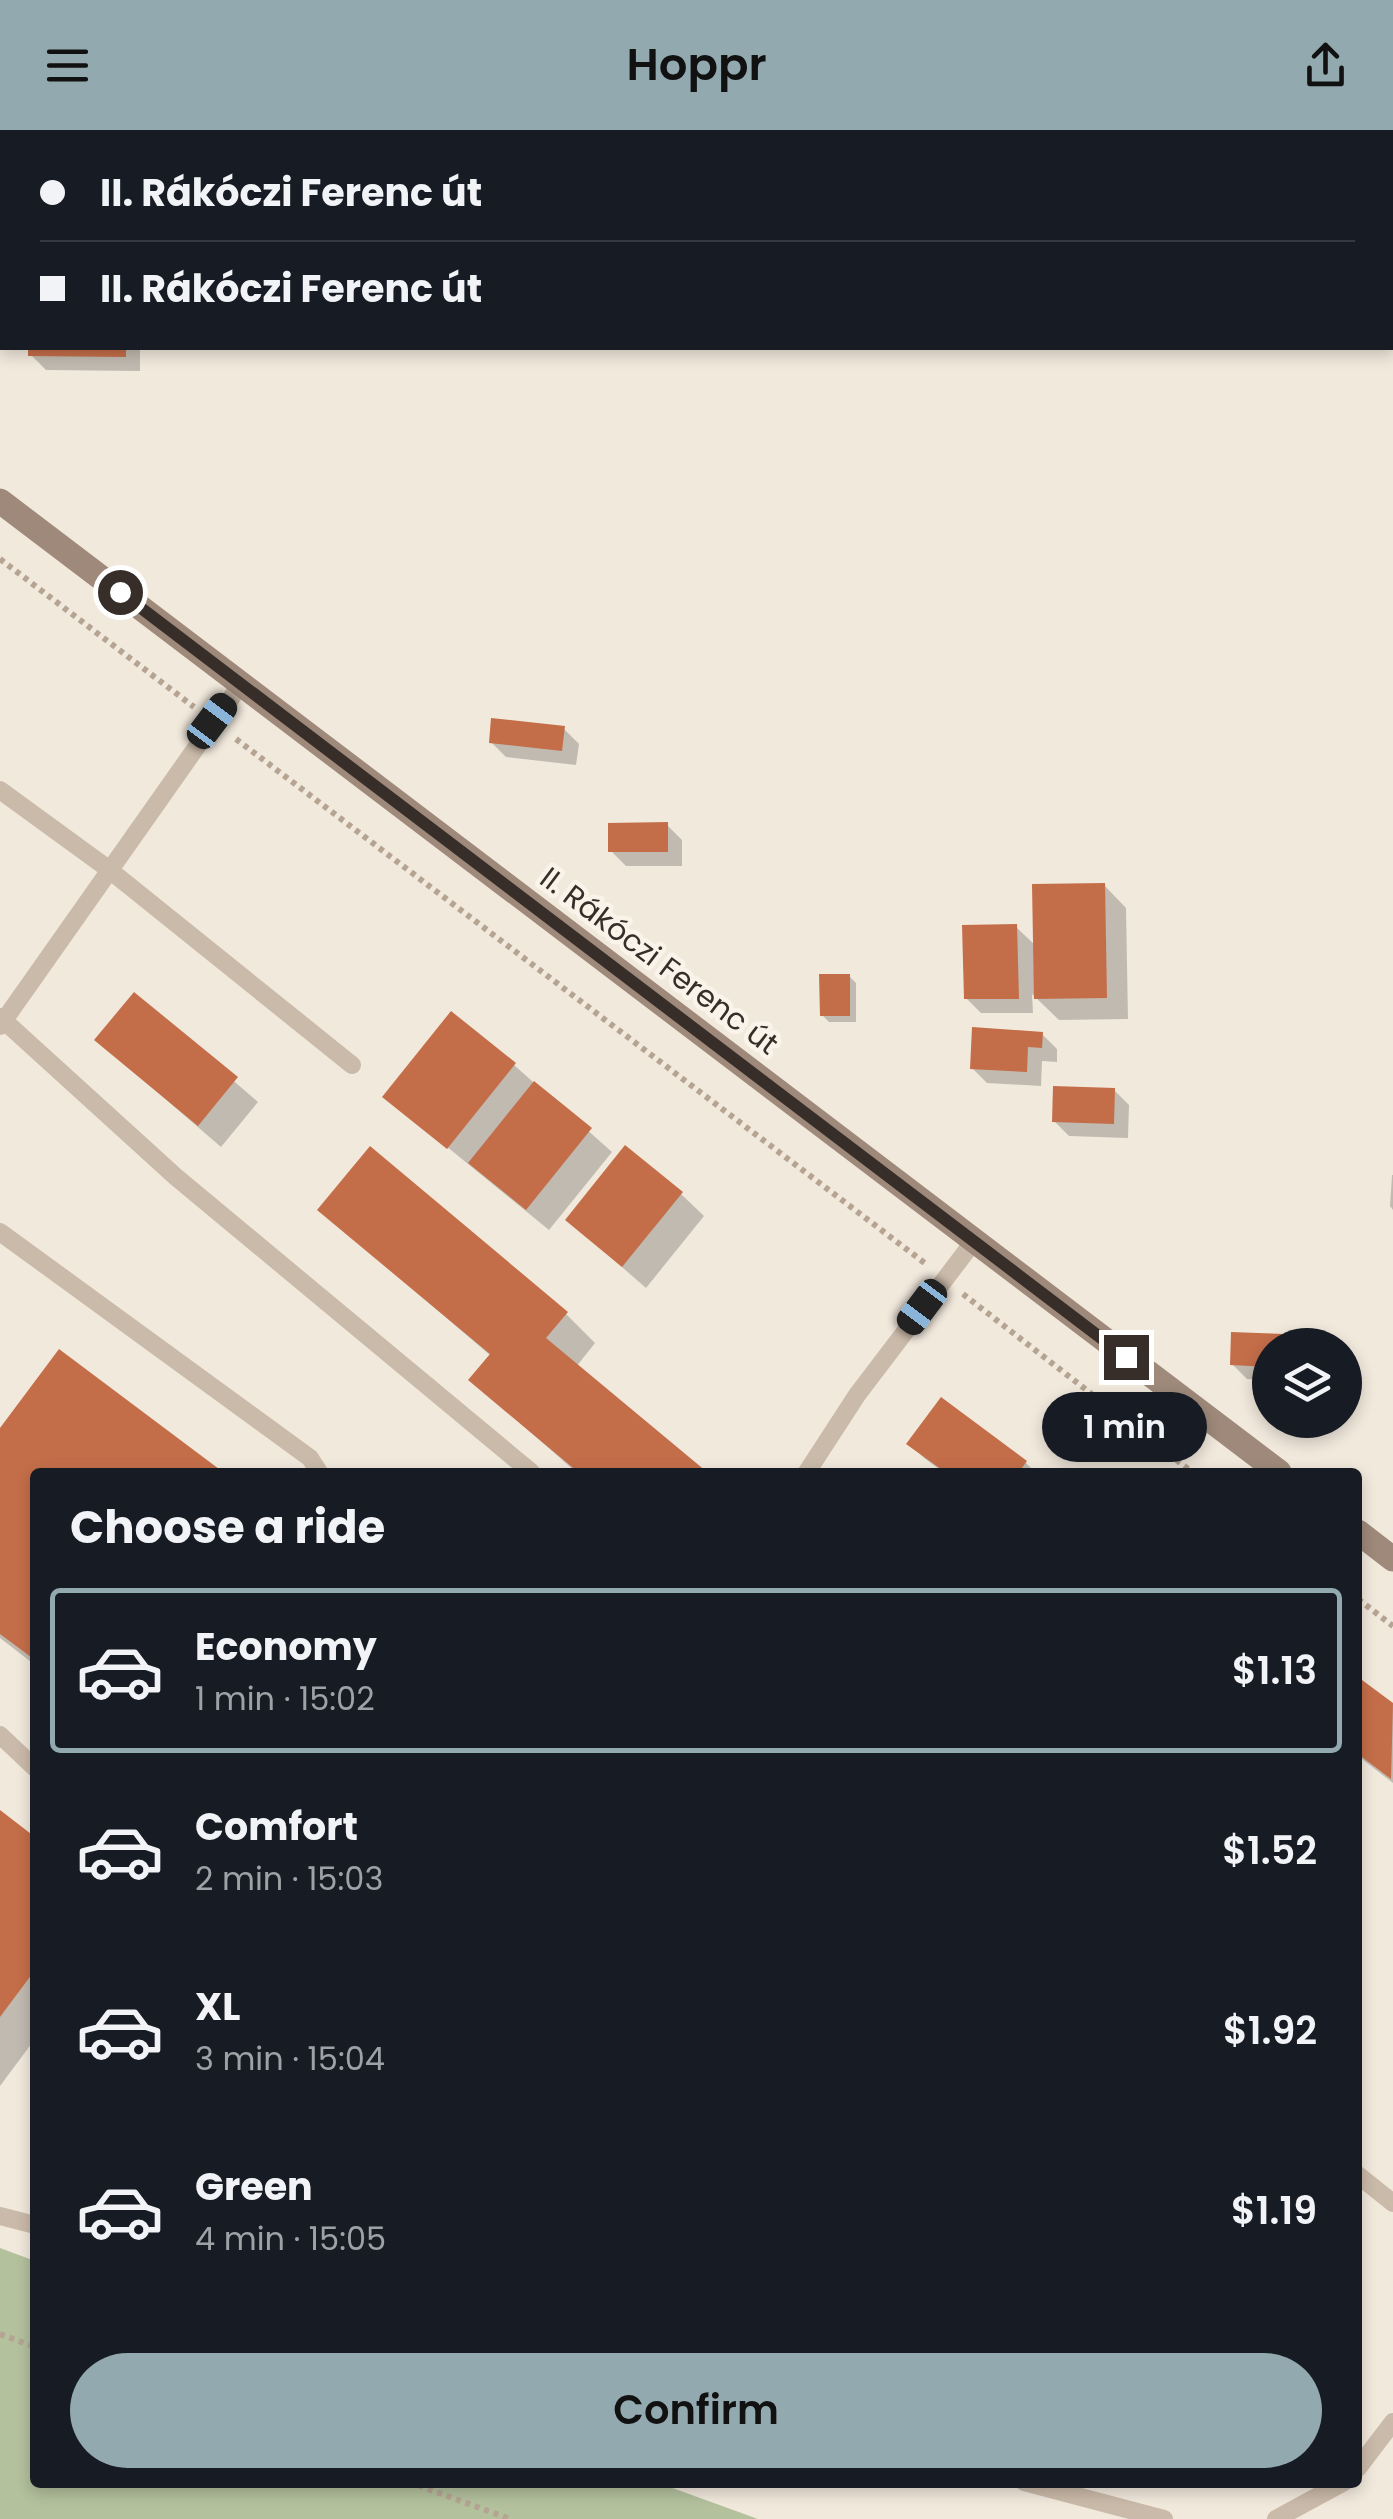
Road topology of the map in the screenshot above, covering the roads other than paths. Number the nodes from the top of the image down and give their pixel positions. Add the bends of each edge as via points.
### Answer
1 (0, 501) edge
2 (241, 684) junction
3 (0, 790) edge
4 (107, 868) junction
5 (2, 1021) edge
6 (352, 1065) dead end
7 (0, 1232) edge
8 (974, 1241) junction
9 (316, 1468) edge
10 (526, 1468) edge
11 (810, 1468) edge
12 (1274, 1468) edge
13 (1362, 1535) edge
14 (1393, 1559) edge
15 (0, 1736) edge
16 (30, 1763) edge
17 (1362, 2178) edge
18 (1393, 2203) edge
19 (0, 2216) edge
20 (30, 2224) edge
21 (1393, 2422) edge
22 (1362, 2463) edge
23 (1047, 2488) edge
24 (1333, 2488) edge
25 (1164, 2519) edge
26 (1276, 2519) edge

1 - 2 main road, II. Rákóczi Ferenc út
2 - 4 lane
2 - 8 main road, II. Rákóczi Ferenc út
3 - 4 lane
4 - 5 lane
4 - 6 lane
5 - 10 lane via 176,1177
7 - 9 lane
8 - 11 lane via 856,1395
8 - 12 main road, II. Rákóczi Ferenc út
13 - 14 main road
15 - 16 lane
17 - 18 lane
19 - 20 lane
21 - 22 lane
23 - 25 lane
24 - 26 lane

